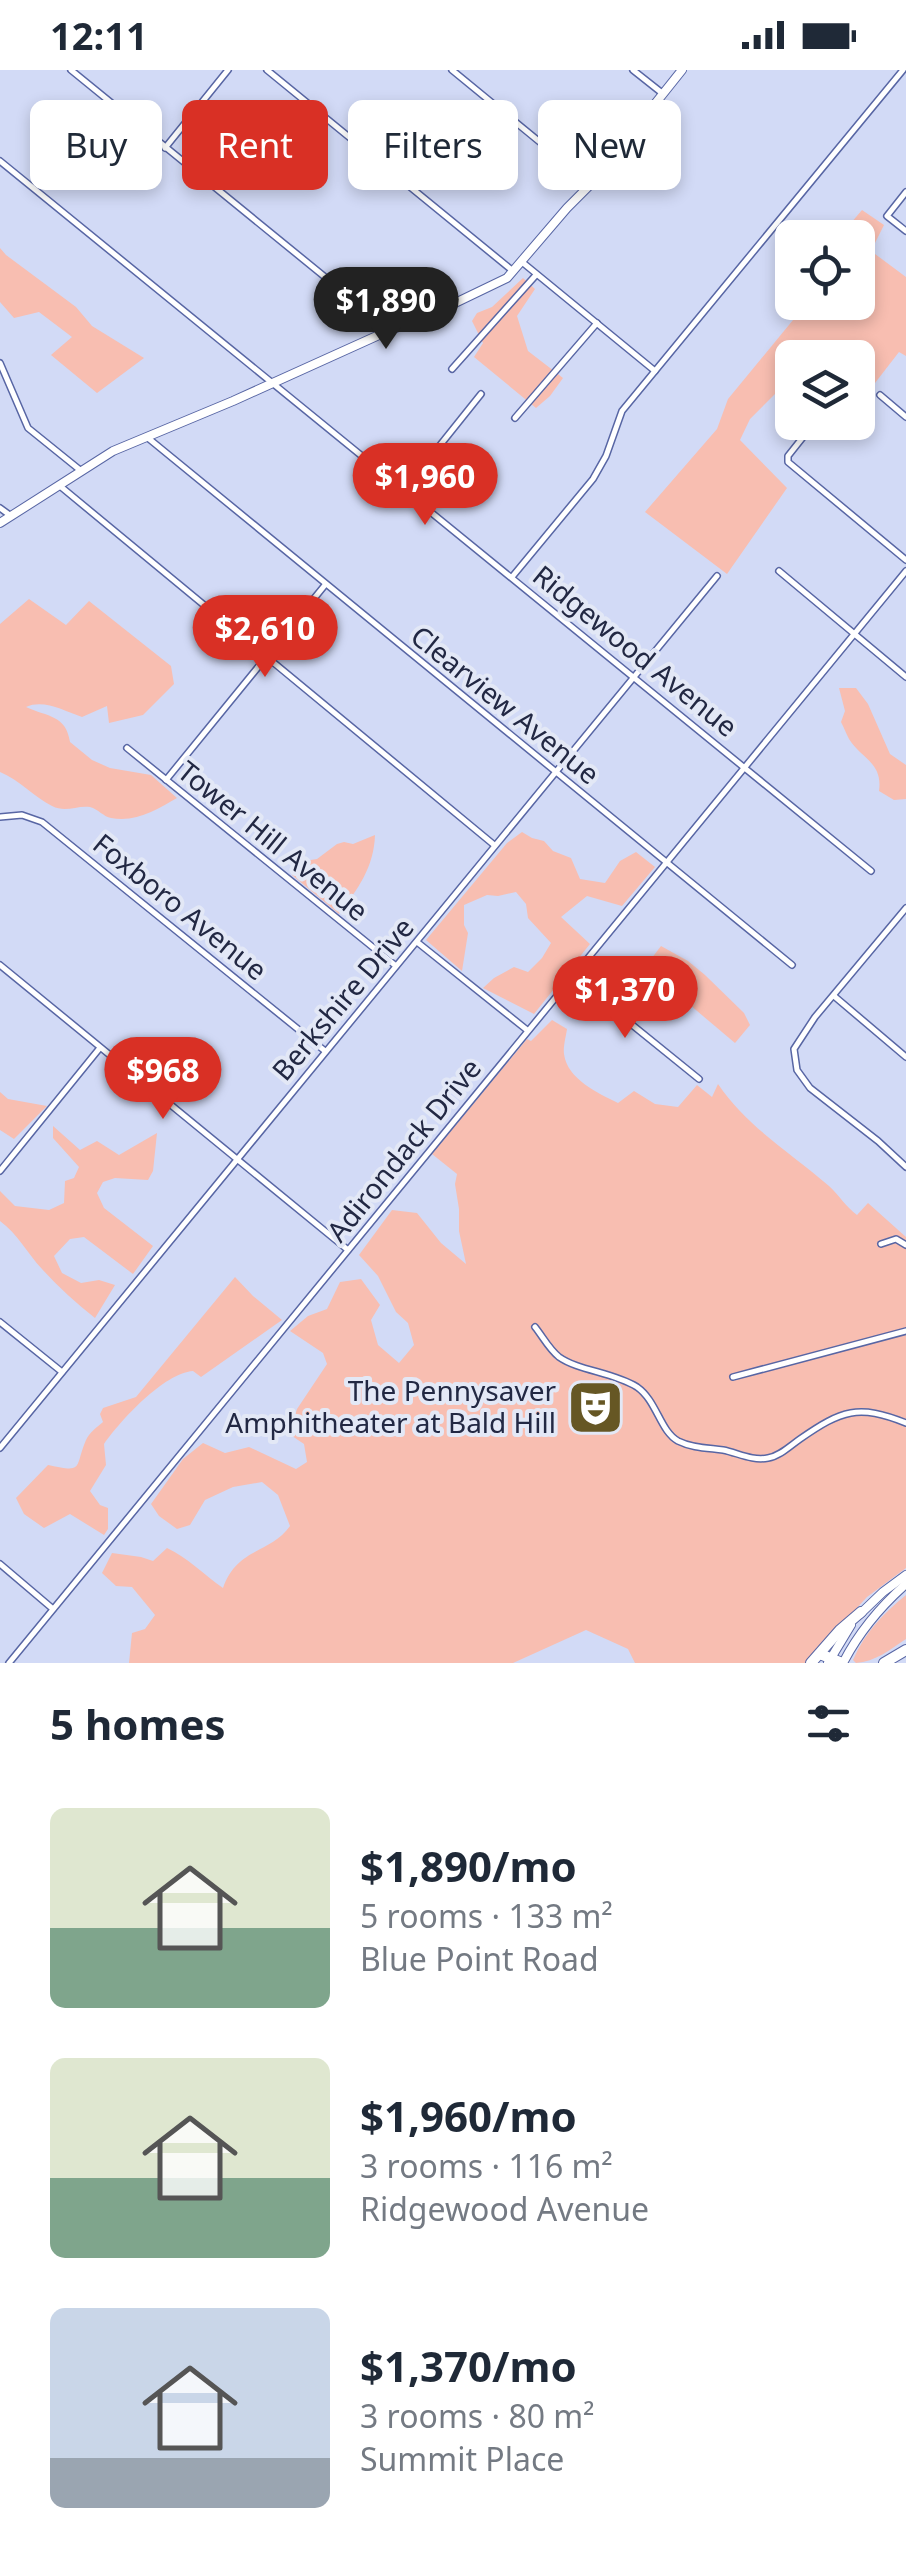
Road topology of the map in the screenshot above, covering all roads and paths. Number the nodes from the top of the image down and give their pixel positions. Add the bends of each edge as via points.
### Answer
1 (70, 70) edge
2 (228, 70) edge
3 (268, 70) edge
4 (452, 70) edge
5 (633, 70) edge
6 (682, 70) edge
7 (903, 70) edge
8 (662, 94) junction
9 (657, 100) edge
10 (538, 141) edge
11 (165, 148) junction
12 (0, 160) edge
13 (585, 190) edge
14 (906, 192) edge
15 (906, 232) edge
16 (522, 262) junction
17 (514, 272) junction
18 (536, 275) junction
19 (596, 323) junction
20 (390, 330) junction
21 (0, 363) edge
22 (452, 369) dead end
23 (655, 371) junction
24 (272, 383) junction
25 (481, 394) dead end
26 (880, 395) dead end
27 (515, 418) dead end
28 (906, 418) edge
29 (148, 438) junction
30 (801, 440) edge
31 (80, 470) junction
32 (60, 486) junction
33 (404, 488) junction
34 (0, 508) edge
35 (11, 516) junction
36 (0, 523) edge
37 (906, 560) edge
38 (906, 570) edge
39 (779, 571) dead end
40 (512, 576) junction
41 (717, 576) dead end
42 (325, 585) junction
43 (854, 634) junction
44 (265, 658) junction
45 (634, 676) junction
46 (906, 677) edge
47 (126, 748) dead end
48 (745, 767) junction
49 (555, 771) junction
50 (166, 780) junction
51 (0, 818) edge
52 (494, 845) junction
53 (666, 862) junction
54 (871, 871) dead end
55 (906, 908) edge
56 (417, 942) junction
57 (792, 965) dead end
58 (0, 966) edge
59 (396, 966) junction
60 (573, 977) junction
61 (834, 996) junction
62 (527, 1030) junction
63 (100, 1048) junction
64 (325, 1051) junction
65 (906, 1057) edge
66 (699, 1079) dead end
67 (237, 1160) junction
68 (906, 1167) edge
69 (0, 1171) edge
70 (881, 1244) dead end
71 (906, 1245) edge
72 (348, 1250) junction
73 (0, 1322) edge
74 (536, 1327) dead end
75 (906, 1331) edge
76 (62, 1372) junction
77 (733, 1377) dead end
78 (906, 1423) edge
79 (0, 1448) edge
80 (0, 1564) edge
81 (906, 1575) edge
82 (906, 1584) edge
83 (53, 1609) junction
84 (862, 1612) joint
85 (906, 1650) edge
86 (823, 1659) edge
87 (9, 1663) edge
88 (843, 1663) edge
89 (884, 1663) edge

1 - 11 street
2 - 11 street
3 - 17 street
4 - 10 street
5 - 8 street
6 - 8 street
7 - 23 street
8 - 9 street
11 - 20 street
12 - 24 street, Ridgewood Avenue
13 - 16 street
14 - 15 street via 887,216
16 - 17 street
16 - 18 street
17 - 20 street
18 - 19 street
18 - 22 street
19 - 23 street
19 - 27 street
20 - 24 street
21 - 31 street via 28,428
23 - 40 street via 622,411 593,480
24 - 29 street
24 - 33 street, Ridgewood Avenue
25 - 33 street
26 - 28 street
29 - 31 street
29 - 42 street, Clearview Avenue
30 - 37 street via 788,462
31 - 32 street
32 - 35 street
32 - 44 street
33 - 40 street, Ridgewood Avenue
34 - 35 street
35 - 36 street
38 - 43 street, Adirondack Drive
39 - 43 street
40 - 45 street, Ridgewood Avenue
41 - 45 street, Berkshire Drive
42 - 44 street
42 - 49 street, Clearview Avenue
43 - 46 street
43 - 48 street, Adirondack Drive
44 - 50 street
44 - 52 street
45 - 48 street, Ridgewood Avenue
45 - 49 street, Berkshire Drive
47 - 50 street, Tower Hill Avenue
48 - 53 street, Adirondack Drive
48 - 54 street, Ridgewood Avenue
49 - 52 street, Berkshire Drive
49 - 53 street, Clearview Avenue
50 - 59 street, Tower Hill Avenue
51 - 64 street, Foxboro Avenue via 42,822
52 - 56 street, Berkshire Drive
53 - 57 street, Clearview Avenue
53 - 60 street, Adirondack Drive
55 - 61 street
56 - 59 street, Berkshire Drive
56 - 62 street
58 - 63 street
59 - 64 street, Berkshire Drive
60 - 62 street, Adirondack Drive
60 - 66 street
61 - 65 street
61 - 68 street via 794,1049 797,1070
62 - 72 street, Adirondack Drive
63 - 67 street
63 - 69 street
64 - 67 street, Berkshire Drive
67 - 72 street
67 - 76 street, Berkshire Drive
70 - 71 street via 896,1239
72 - 83 street, Adirondack Drive
73 - 76 street
74 - 78 street via 565,1360 640,1389 672,1437 710,1450 755,1459 778,1455 846,1412
75 - 77 street
76 - 79 street, Berkshire Drive
80 - 83 street
81 - 84 street
82 - 88 street via 865,1626
83 - 87 street, Adirondack Drive
84 - 86 highway via 840,1630
85 - 89 highway
86 - 88 highway

